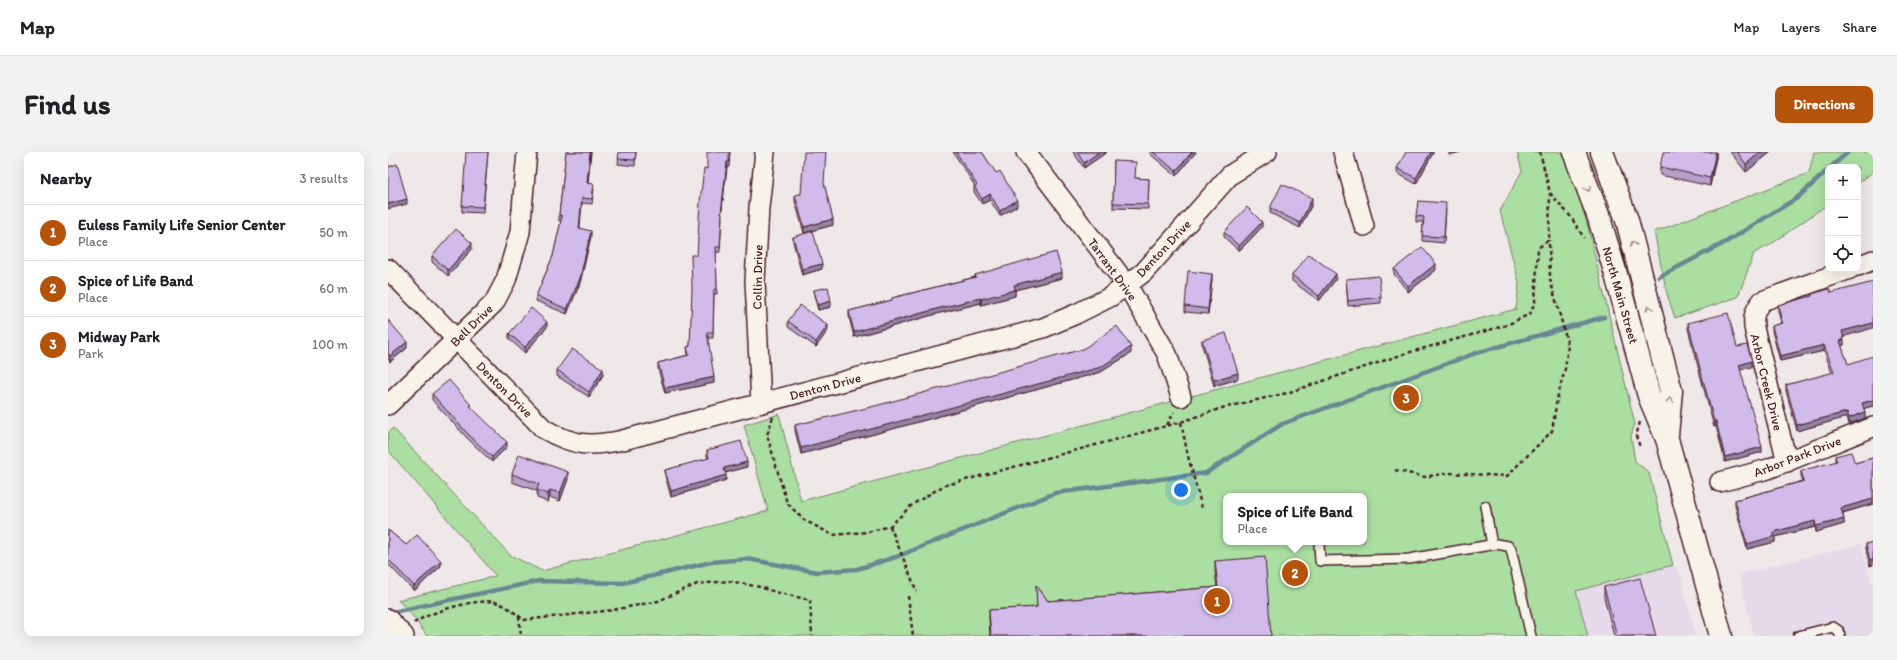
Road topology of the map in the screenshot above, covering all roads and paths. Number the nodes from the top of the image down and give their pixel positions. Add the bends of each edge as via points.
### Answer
1 (527, 152) edge
2 (765, 152) edge
3 (1026, 152) edge
4 (1267, 152) edge
5 (1343, 152) edge
6 (1540, 152) edge
7 (1574, 152) edge
8 (1602, 152) edge
9 (1550, 193) junction
10 (1364, 226) dead end
11 (1549, 240) junction
12 (1586, 241) dead end
13 (1873, 260) edge
14 (1861, 265) edge
15 (388, 269) edge
16 (1842, 272) edge
17 (1127, 285) junction
18 (456, 339) junction
19 (1182, 397) dead end
20 (768, 401) junction
21 (388, 405) edge
22 (1181, 422) junction
23 (1873, 427) edge
24 (1667, 439) junction
25 (1786, 462) junction
26 (1394, 470) dead end
27 (1720, 482) dead end
28 (1485, 506) dead end
29 (1202, 508) dead end
30 (890, 526) junction
31 (1319, 545) edge
32 (1492, 545) junction
33 (917, 592) dead end
34 (908, 596) dead end
35 (519, 616) junction
36 (398, 629) edge
37 (521, 636) edge
38 (812, 636) edge
39 (913, 636) edge
40 (1532, 636) edge
41 (1721, 636) edge
42 (1798, 636) edge
43 (1840, 636) edge

1 - 18 street, Bell Drive via 520,232 506,280 494,303
2 - 20 street, Collin Drive via 755,281
3 - 17 street, Tarrant Drive
4 - 17 street, Denton Drive via 1230,175 1144,272
5 - 10 street
6 - 9 path
7 -> 24 main road, North Main Street via 1598,216 1619,285 1648,396
24 -> 8 main road, North Main Street via 1671,391 1627,220
9 - 11 path
9 - 12 path via 1571,217
11 - 22 path via 1538,248 1536,302 1530,314 1507,324 1407,353 1287,393 1222,408
11 - 26 path via 1550,279 1568,345 1552,431 1507,476 1448,473 1425,477
13 - 14 street
15 - 18 street, Denton Drive
16 - 25 street, Arbor Creek Drive via 1762,301 1755,310 1753,323
17 - 19 street, Tarrant Drive via 1167,354
17 - 20 street, Denton Drive via 1110,297 1043,328
18 - 20 street, Denton Drive via 544,429 562,439 578,443 598,445 623,440
18 - 21 street, Bell Drive
20 - 30 path via 774,414 767,435 787,502 804,520 833,535 867,532
22 - 29 path
22 - 30 path via 943,486 913,504
23 - 25 street, Arbor Park Drive
24 - 41 main road, North Main Street
25 - 27 street, Arbor Park Drive
28 - 32 lane
30 - 33 path
31 - 32 lane via 1320,561 1409,559
32 - 40 lane via 1503,544 1511,549
34 - 39 path
35 - 36 path via 495,602 482,601 434,614
35 - 37 path
35 - 38 path via 524,620 613,610 658,601 697,584 729,581 810,600
42 - 43 lane via 1833,627 1839,631

